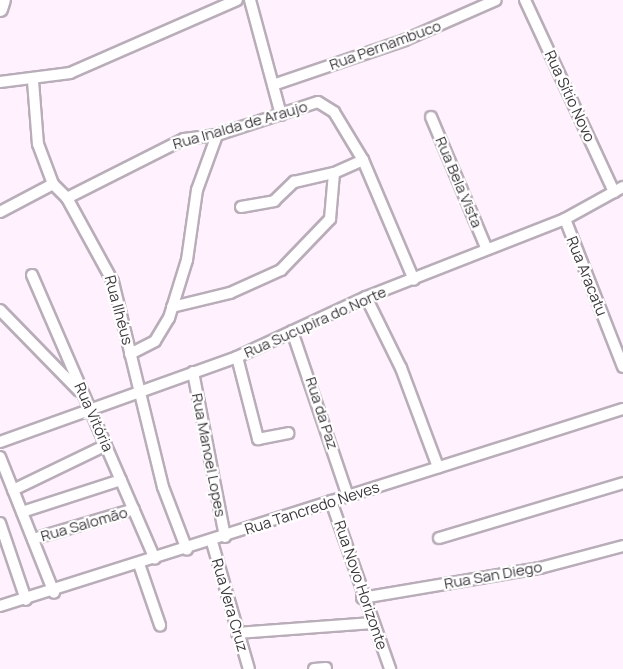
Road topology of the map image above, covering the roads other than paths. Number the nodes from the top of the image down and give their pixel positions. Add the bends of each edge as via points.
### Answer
1 (3, 0) edge
2 (237, 0) edge
3 (250, 0) edge
4 (496, 0) edge
5 (525, 0) edge
6 (0, 9) edge
7 (33, 81) junction
8 (0, 82) edge
9 (273, 85) junction
10 (281, 115) junction
11 (431, 117) dead end
12 (217, 135) junction
13 (363, 160) junction
14 (334, 173) junction
15 (53, 184) junction
16 (618, 190) edge
17 (67, 198) junction
18 (242, 207) dead end
19 (0, 212) edge
20 (565, 219) junction
21 (486, 247) junction
22 (32, 275) dead end
23 (414, 279) junction
24 (366, 297) junction
25 (172, 307) junction
26 (0, 310) edge
27 (292, 331) junction
28 (130, 354) junction
29 (237, 357) junction
30 (623, 367) edge
31 (193, 372) junction
32 (138, 392) junction
33 (87, 402) junction
34 (623, 409) edge
35 (288, 433) dead end
36 (0, 442) edge
37 (106, 445) junction
38 (0, 457) edge
39 (438, 467) junction
40 (122, 480) junction
41 (623, 483) edge
42 (13, 490) junction
43 (348, 496) junction
44 (331, 501) junction
45 (134, 510) junction
46 (22, 512) junction
47 (0, 523) edge
48 (225, 537) junction
49 (439, 538) dead end
50 (33, 539) junction
51 (212, 542) junction
52 (623, 546) edge
53 (186, 550) junction
54 (155, 559) junction
55 (139, 564) junction
56 (54, 593) junction
57 (362, 598) junction
58 (26, 600) junction
59 (0, 606) edge
60 (373, 623) junction
61 (160, 624) dead end
62 (237, 633) junction
63 (326, 668) edge
64 (249, 669) edge
65 (314, 669) edge
66 (390, 669) edge

1 - 6 street
2 - 7 street via 70,73
3 - 9 street
4 - 9 street, Rua Pernambuco via 405,40
5 - 16 street, Rua Sítio Novo
7 - 8 street
7 - 15 street, Rua Ilhéus via 36,135
9 - 10 street
10 - 12 street, Rua Inalda de Araujo
10 - 13 street, Rua Inalda de Araujo via 318,102 334,112
11 - 21 street, Rua Bela Vista
12 - 17 street, Rua Inalda de Araujo via 184,139
12 - 25 street via 197,190 187,260
13 - 14 street
13 - 23 street
14 - 18 street via 294,182 274,201
14 - 25 street via 330,219 281,270 230,293
15 - 17 street, Rua Ilhéus
15 - 19 street
16 - 20 street, Rua Sucupira do Norte
17 - 28 street, Rua Ilhéus via 113,282
20 - 21 street, Rua Sucupira do Norte
20 - 30 street, Rua Aracatu
21 - 23 street, Rua Sucupira do Norte
22 - 33 street, Rua Vitória
23 - 24 street, Rua Sucupira do Norte
24 - 27 street, Rua Sucupira do Norte
24 - 39 street via 401,368
25 - 28 street via 159,337
26 - 33 street
27 - 29 street, Rua Sucupira do Norte
27 - 43 street, Rua da Paz
28 - 32 street, Rua Ilhéus
29 - 31 street, Rua Sucupira do Norte
29 - 35 street via 258,439
31 - 32 street, Rua Sucupira do Norte
31 - 48 street, Rua Manoel Lopes
32 - 33 street, Rua Sucupira do Norte
32 - 53 street, Rua Ilhéus via 163,487
33 - 36 street, Rua Sucupira do Norte
33 - 37 street, Rua Vitória
34 - 39 street, Rua Tancredo Neves
37 - 40 street, Rua Vitória
37 - 42 street
38 - 42 street
39 - 43 street, Rua Tancredo Neves
40 - 45 street, Rua Vitória
40 - 46 street
41 - 49 street
42 - 46 street
43 - 44 street, Rua Tancredo Neves
44 - 48 street, Rua Tancredo Neves
44 - 57 street, Rua Novo Horizonte via 351,549
45 - 50 street, Rua Salomão
45 - 54 street, Rua Vitória
46 - 50 street
47 - 58 street
48 - 51 street, Rua Tancredo Neves
50 - 56 street
51 - 53 street, Rua Tancredo Neves
51 - 62 street, Rua Vera Cruz
52 - 57 street, Rua San Diego via 540,568
53 - 54 street, Rua Tancredo Neves
54 - 55 street, Rua Tancredo Neves
55 - 56 street, Rua Tancredo Neves
55 - 61 street
56 - 58 street, Rua Tancredo Neves
57 - 60 street, Rua Novo Horizonte
58 - 59 street, Rua Tancredo Neves
60 - 62 street
60 - 66 street, Rua Novo Horizonte
62 - 64 street, Rua Vera Cruz
63 - 65 street

